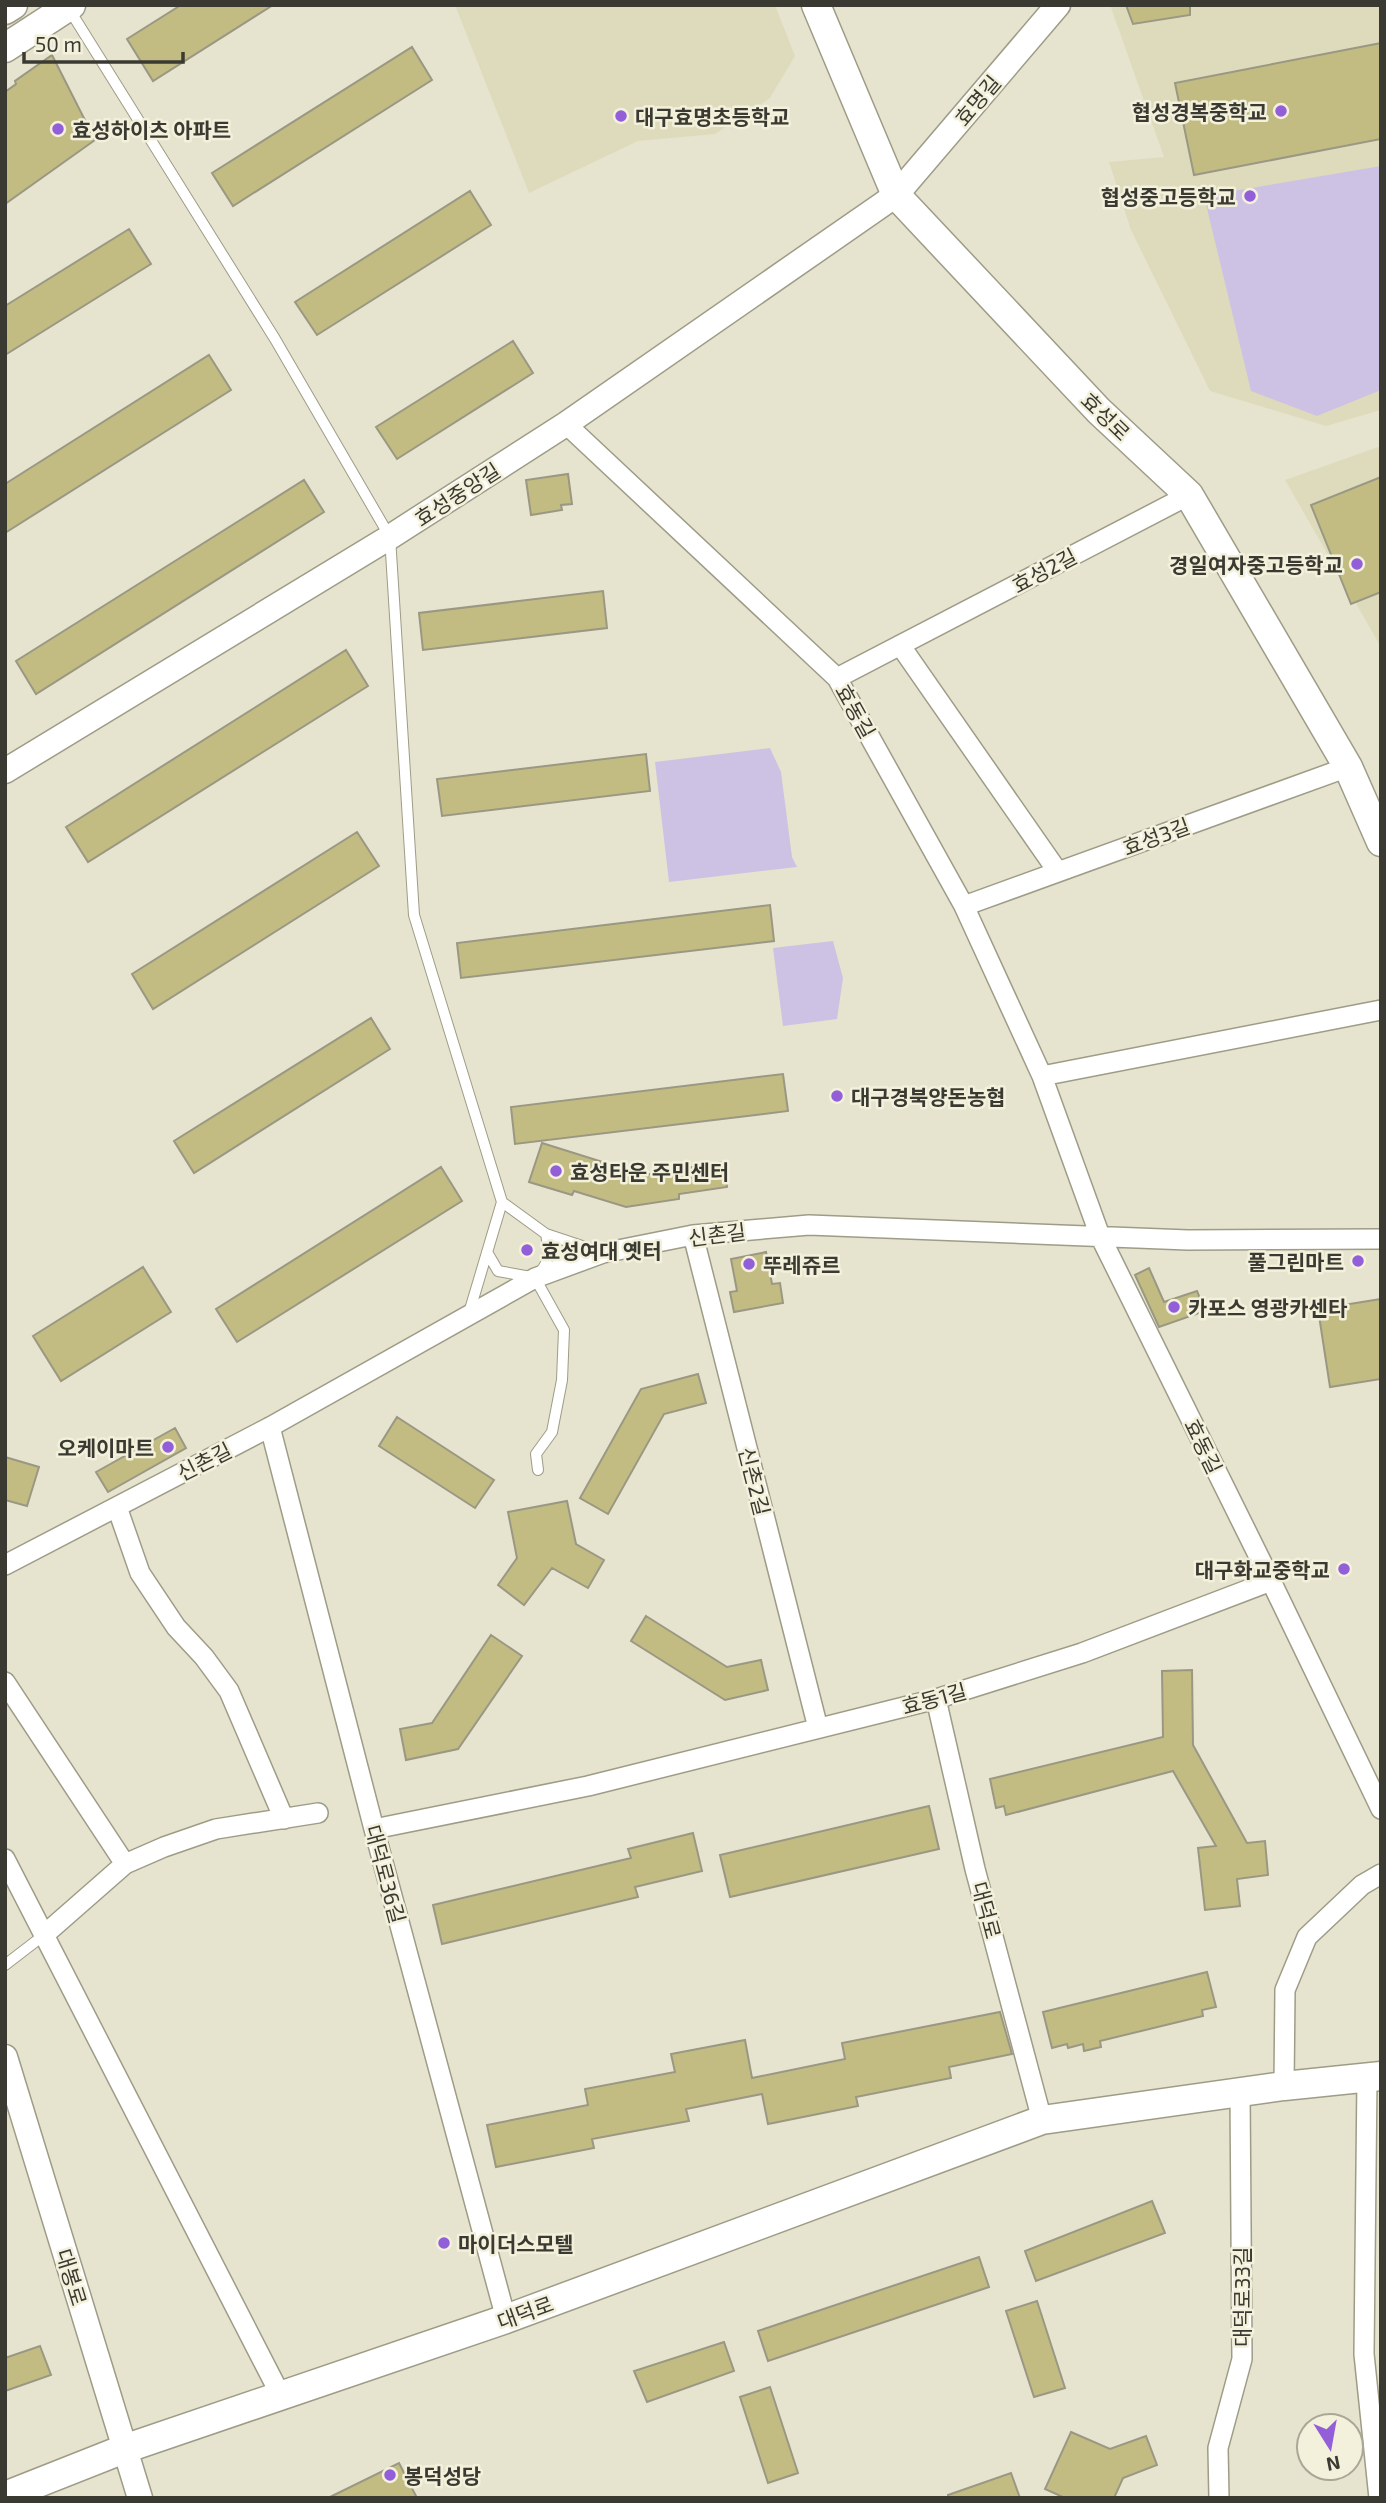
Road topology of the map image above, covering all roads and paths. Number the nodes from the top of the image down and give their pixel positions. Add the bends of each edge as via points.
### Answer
1 (13, 5) edge
2 (816, 5) edge
3 (1058, 5) edge
4 (69, 6) edge
5 (5, 10) edge
6 (5, 48) edge
7 (896, 195) junction
8 (566, 424) junction
9 (1189, 495) junction
10 (390, 537) junction
11 (900, 645) junction
12 (837, 678) junction
13 (1349, 767) junction
14 (5, 771) edge
15 (1381, 842) edge
16 (1058, 872) junction
17 (964, 906) junction
18 (1381, 1010) edge
19 (1042, 1076) junction
20 (502, 1202) junction
21 (545, 1234) junction
22 (693, 1235) junction
23 (1100, 1236) junction
24 (1381, 1239) edge
25 (487, 1252) junction
26 (603, 1253) junction
27 (535, 1278) junction
28 (469, 1313) junction
29 (270, 1427) junction
30 (538, 1471) dead end
31 (117, 1507) junction
32 (5, 1565) edge
33 (1271, 1581) junction
34 (5, 1682) edge
35 (936, 1699) junction
36 (818, 1728) junction
37 (1381, 1809) edge
38 (318, 1813) dead end
39 (284, 1819) junction
40 (374, 1829) junction
41 (5, 1859) edge
42 (125, 1864) junction
43 (1381, 1874) edge
44 (44, 1935) junction
45 (5, 1965) edge
46 (5, 2057) edge
47 (1374, 2077) edge
48 (1284, 2086) junction
49 (1240, 2092) junction
50 (1042, 2120) junction
51 (506, 2319) junction
52 (281, 2396) junction
53 (124, 2449) junction
54 (5, 2496) edge
55 (140, 2498) edge
56 (1219, 2498) edge
57 (1379, 2498) edge

1 - 5 main road
2 - 7 main road, 효성로
3 - 7 street, 효명길
4 - 6 main road
4 - 10 lane via 275,339
7 - 8 street, 효성중앙길
7 - 9 main road, 효성로 via 1099,411
8 - 10 street, 효성중앙길
8 - 12 street, 효동길
9 - 11 street, 효성2길
9 - 13 main road, 효성로
10 - 14 street, 효성중앙길
10 - 20 lane via 414,915
11 - 12 street, 효성2길
11 - 16 street
12 - 17 street, 효동길
13 - 15 main road, 효성로
13 - 16 street, 효성3길
16 - 17 street, 효성3길
17 - 19 street, 효동길
18 - 19 street
19 - 23 street, 효동길
20 - 21 lane
20 - 25 lane
21 - 26 lane
21 - 27 lane via 550,1252
22 - 23 street, 신촌길 via 809,1225
22 - 26 street, 신촌길
22 - 36 street, 신촌2길
23 - 24 street, 신촌길
23 - 33 street, 효동길
25 - 27 lane via 498,1271
25 - 28 lane
26 - 27 street, 신촌길
27 - 28 street, 신촌길
27 - 30 lane via 564,1330 562,1380 552,1432 536,1454
28 - 29 street, 신촌길
29 - 31 street, 신촌길
29 - 40 street, 대덕로36길
31 - 32 street, 신촌길
31 - 39 street via 140,1573 176,1627 229,1691
33 - 35 street, 효동1길 via 1082,1653
33 - 37 street, 효동길
34 - 42 street
35 - 36 street, 효동1길
35 - 50 street, 대덕로 via 975,1869
36 - 40 street, 효동1길 via 588,1786
38 - 39 street
39 - 42 street via 216,1829
40 - 51 street, 대덕로36길
41 - 44 street
42 - 44 street
43 - 48 street via 1362,1885 1307,1937 1284,1990
44 - 45 lane
44 - 52 street
46 - 53 street, 대봉로
47 - 48 main road, 대덕로
47 - 57 street via 1364,2354
48 - 49 main road, 대덕로
49 - 50 main road, 대덕로
49 - 56 street, 대덕로33길 via 1242,2359 1218,2448
50 - 51 main road, 대덕로
51 - 52 main road, 대덕로
52 - 53 main road, 대덕로
53 - 54 main road, 대덕로
53 - 55 street, 대봉로

